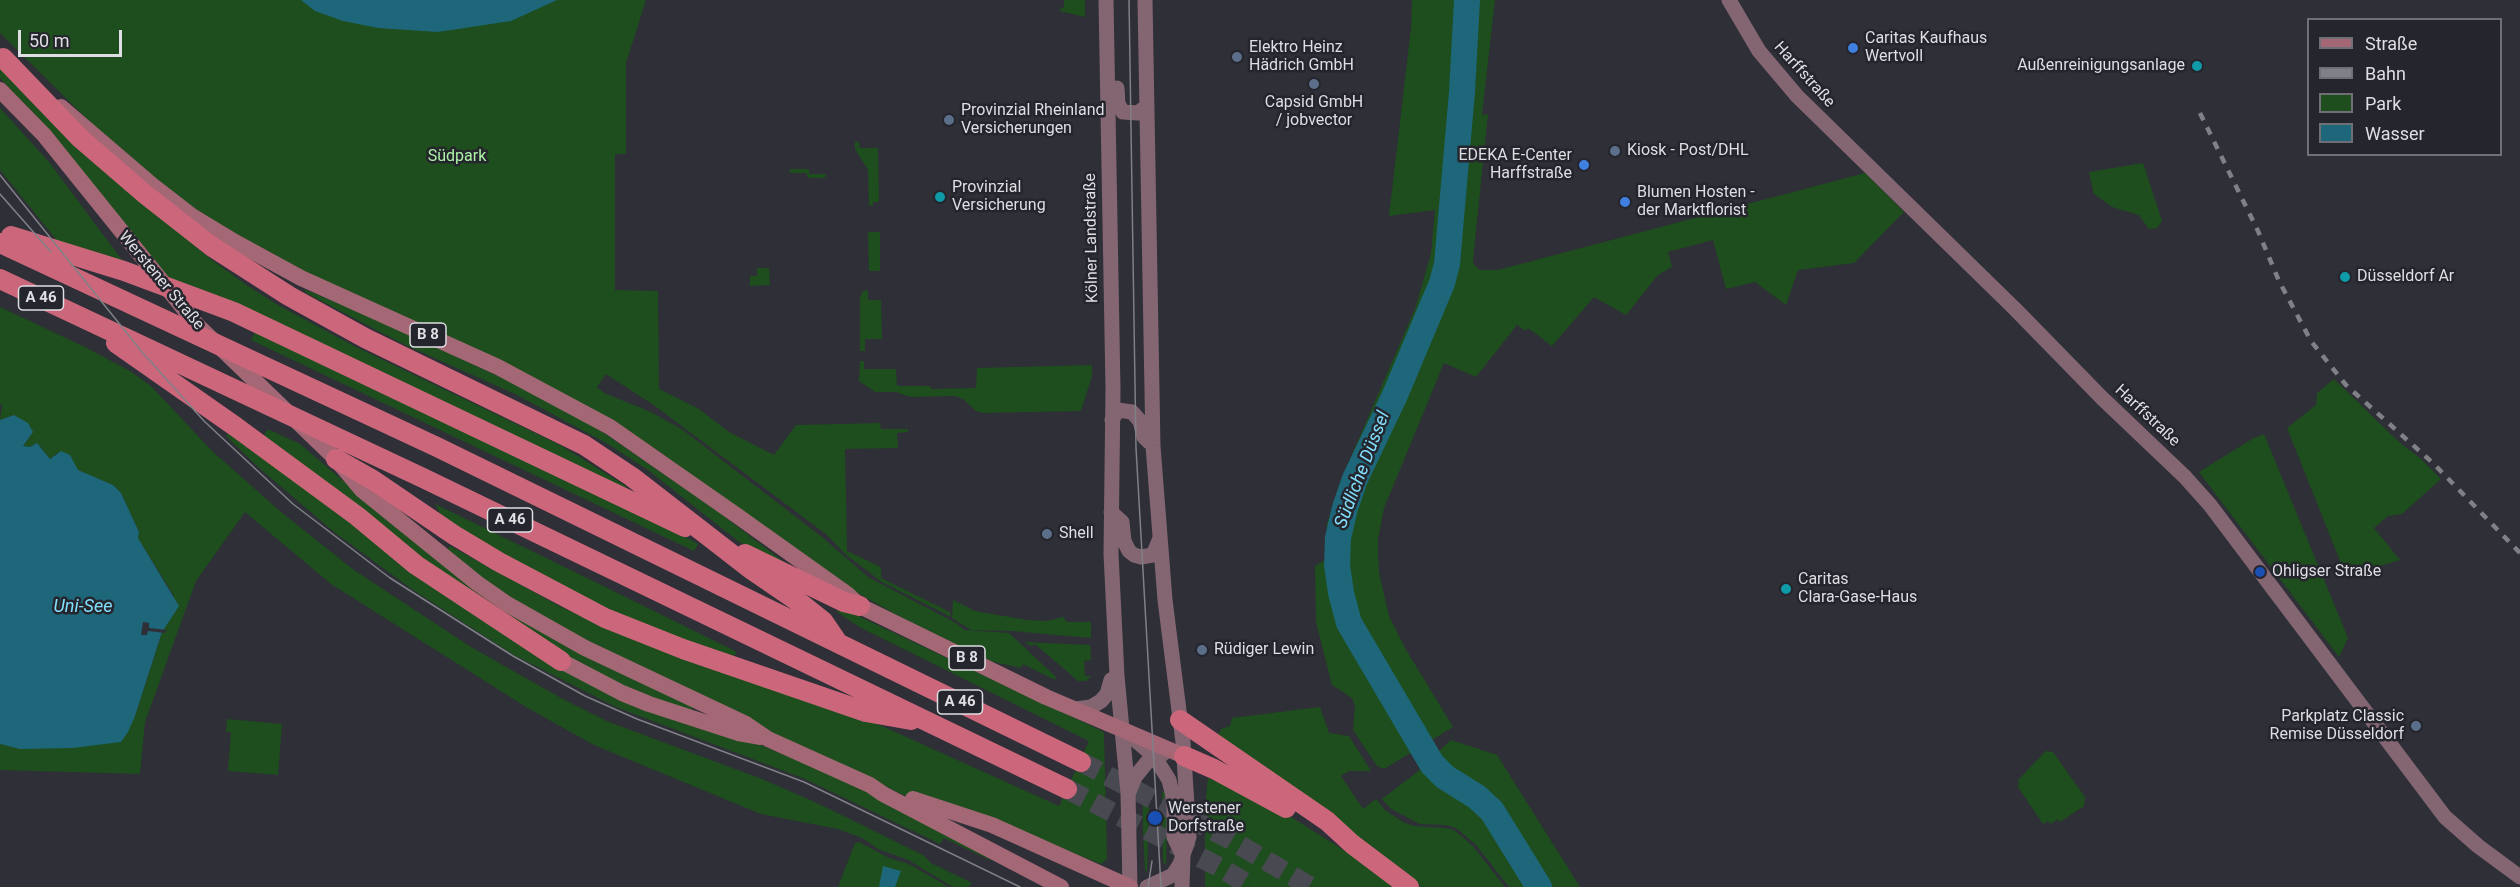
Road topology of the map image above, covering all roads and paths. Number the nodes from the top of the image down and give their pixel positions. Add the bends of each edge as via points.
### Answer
1 (1106, 0) edge
2 (1145, 0) edge
3 (1729, 0) edge
4 (1108, 55) junction
5 (1, 57) edge
6 (0, 90) edge
7 (1147, 106) junction
8 (0, 232) edge
9 (0, 243) edge
10 (0, 279) edge
11 (83, 318) junction
12 (1112, 420) junction
13 (1153, 446) junction
14 (336, 459) junction
15 (1111, 512) junction
16 (1160, 538) junction
17 (860, 606) junction
18 (837, 642) junction
19 (561, 661) joint
20 (1117, 676) junction
21 (1075, 709) junction
22 (1180, 720) junction
23 (936, 724) junction
24 (1121, 731) junction
25 (768, 739) junction
26 (1154, 756) junction
27 (1184, 756) junction
28 (1081, 762) tunnel mouth
29 (870, 785) junction
30 (1067, 789) tunnel mouth
31 (1128, 793) junction
32 (1352, 844) junction
33 (1182, 856) junction
34 (2520, 877) edge
35 (1061, 887) edge
36 (1130, 887) edge
37 (1148, 887) edge
38 (1182, 887) edge
39 (1409, 887) edge

1 - 4 main road, Kölner Landstraße
2 - 7 main road
3 - 34 main road, Harffstraße via 1759,51 1797,96 2185,477 2445,817
4 - 7 main road, Kölner Landstraße via 1116,63 1119,108 1131,114
4 - 12 main road, Kölner Landstraße
5 - 17 main road, B 8 via 192,216 301,278 498,367 601,422 722,504
5 - 18 highway via 81,139 211,246 365,338 584,445 803,605 823,621
6 - 14 main road, Werstener Straße via 44,135 197,325
7 - 13 main road
8 - 17 highway via 124,271 234,312 658,515
9 - 18 highway, A 46 via 426,442
10 - 11 highway, A 46
11 - 19 highway via 329,495 416,565
11 - 23 highway, A 46
12 - 13 main road via 1118,410 1132,412
12 - 15 main road, Kölner Landstraße
13 - 16 main road
14 - 23 highway, A 46 via 500,562 633,630 866,712
14 - 25 main road, Werstener Straße via 363,490 477,583 546,627 746,724
15 - 16 main road, Kölner Landstraße via 1122,522 1124,541 1134,555 1153,555
15 - 20 main road, Kölner Landstraße
16 - 22 main road
17 - 21 main road, B 8
18 - 28 highway, A 46
19 - 25 main road via 649,704 738,734
20 - 21 main road via 1101,701
20 - 24 main road, Kölner Landstraße
21 - 24 main road, B 8
22 - 27 main road
22 - 32 highway via 1327,821
23 - 30 highway, A 46
24 - 26 main road, B 8
24 - 27 main road, B 8
24 - 31 main road, Kölner Landstraße
25 - 29 main road
26 - 27 main road
26 - 31 main road via 1135,777
26 - 33 main road, B 8 via 1172,791 1174,837
27 - 32 highway via 1246,785
27 - 33 main road via 1189,837
29 - 35 main road
29 - 36 main road via 992,825
31 - 36 main road, Kölner Landstraße
32 - 39 highway
33 - 37 main road via 1173,875
33 - 38 main road

